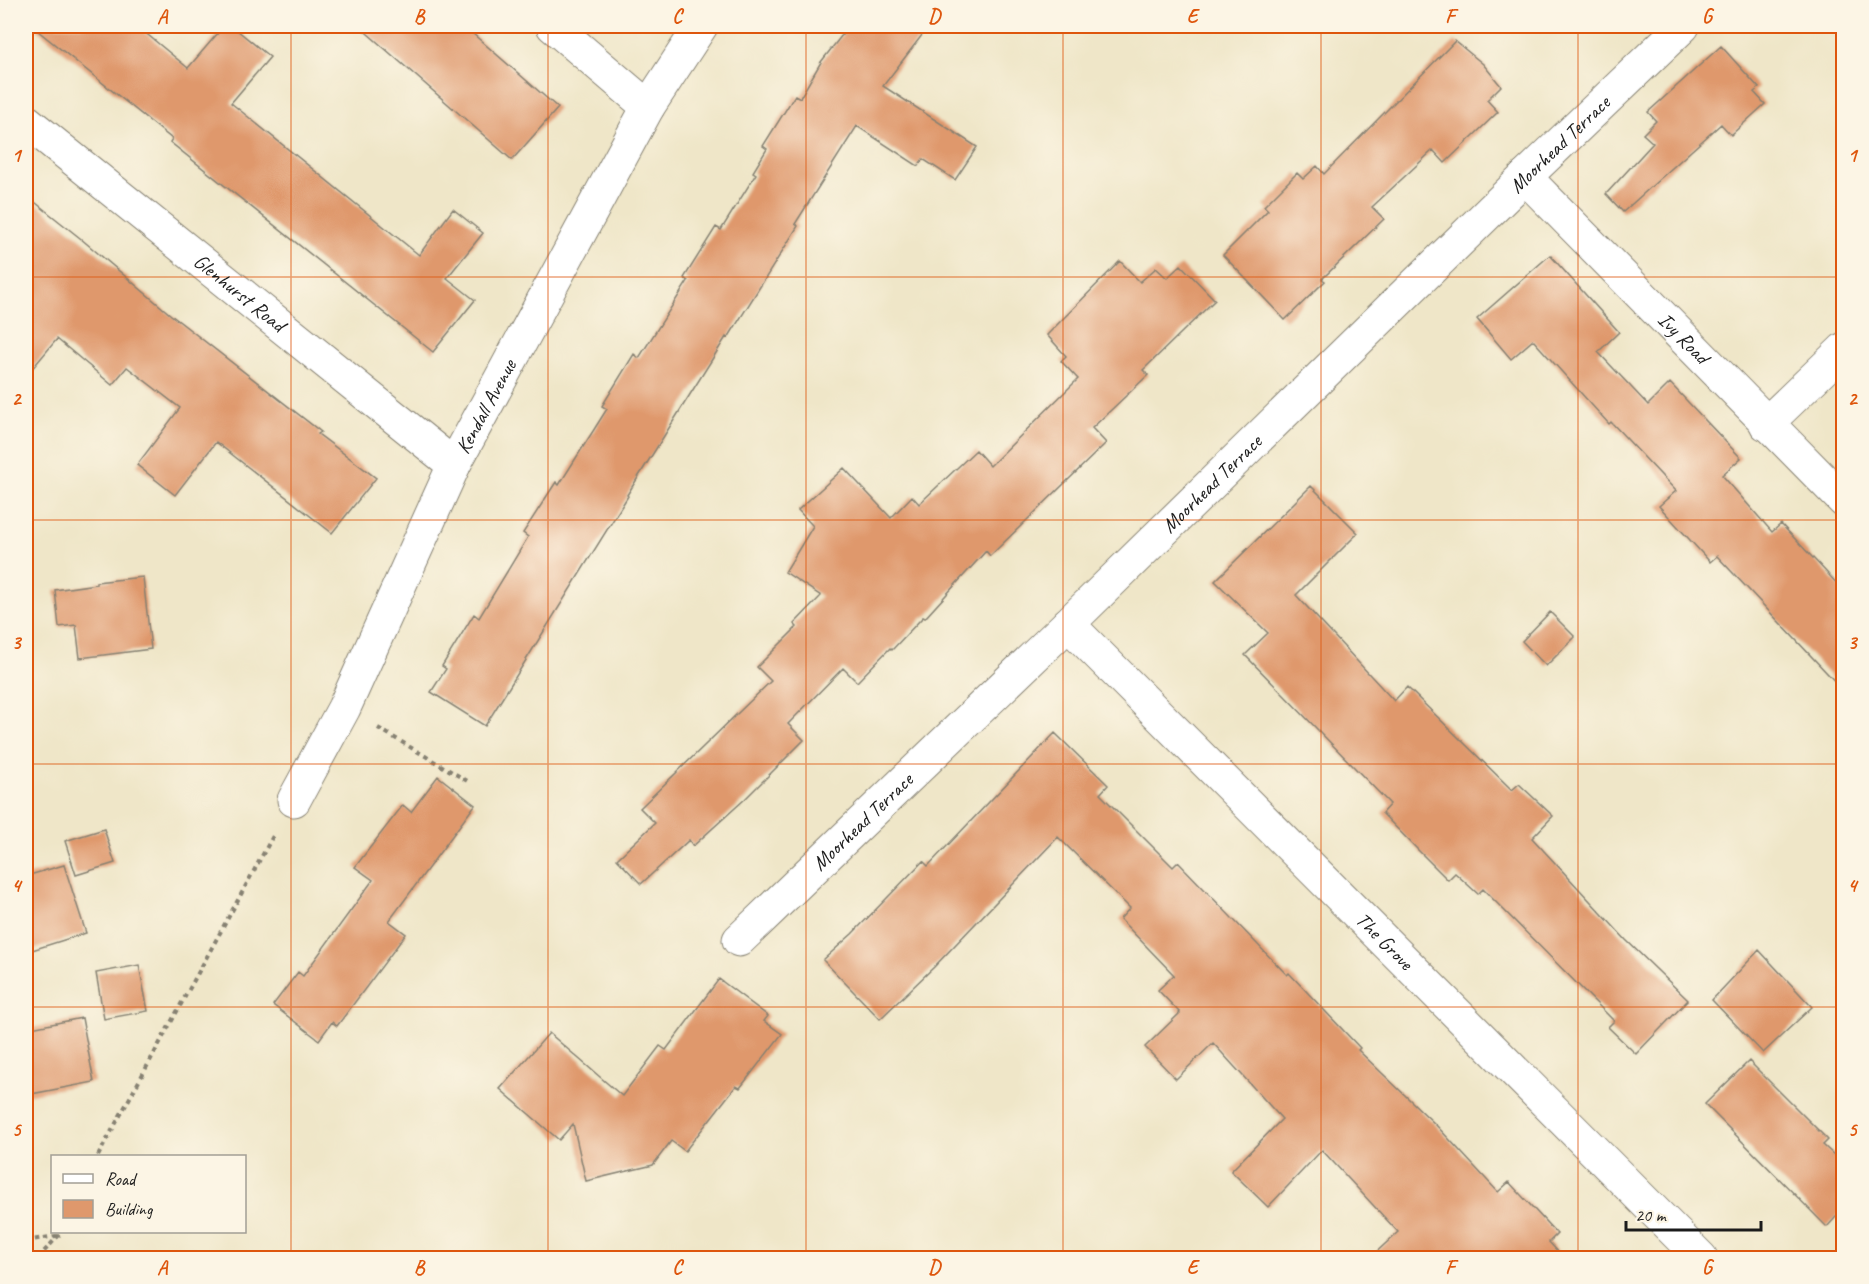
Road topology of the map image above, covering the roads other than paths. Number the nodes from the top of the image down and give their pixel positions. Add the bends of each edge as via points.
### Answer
1 (554, 26) edge
2 (701, 26) edge
3 (1683, 26) edge
4 (648, 107) junction
5 (26, 121) edge
6 (1525, 177) junction
7 (1844, 350) edge
8 (1766, 424) junction
9 (454, 465) junction
10 (1844, 501) edge
11 (1068, 624) junction
12 (294, 800) road end
13 (739, 940) dead end
14 (1701, 1258) edge

1 - 4 street
2 - 4 street, Kendall Avenue
3 - 6 street, Moorhead Terrace
4 - 9 street, Kendall Avenue
5 - 9 street, Glenhurst Road
6 - 8 street, Ivy Road
6 - 11 street, Moorhead Terrace
7 - 8 street
8 - 10 street, Ivy Road
9 - 12 street, Kendall Avenue via 344,708
11 - 13 street, Moorhead Terrace
11 - 14 street, The Grove

